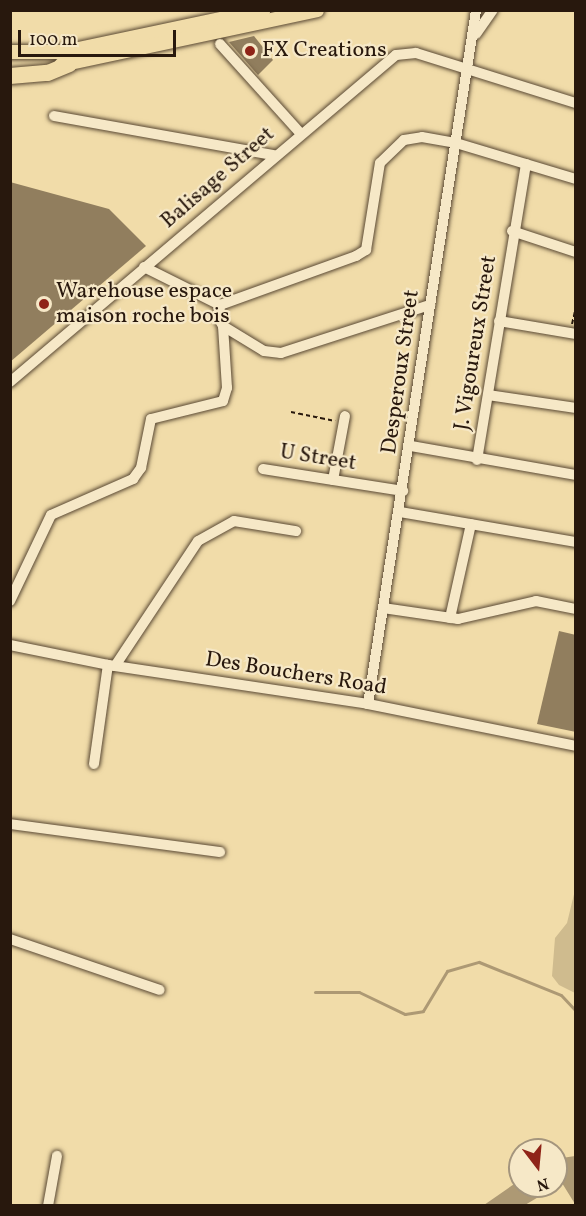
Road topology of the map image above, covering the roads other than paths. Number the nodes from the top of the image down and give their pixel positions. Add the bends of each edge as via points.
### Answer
1 (264, 10) edge
2 (317, 10) edge
3 (476, 10) edge
4 (493, 10) edge
5 (220, 44) dead end
6 (471, 45) junction
7 (10, 52) edge
8 (69, 64) junction
9 (10, 68) edge
10 (469, 68) junction
11 (10, 75) edge
12 (576, 103) edge
13 (54, 116) dead end
14 (300, 133) junction
15 (456, 143) junction
16 (274, 155) junction
17 (526, 164) junction
18 (576, 179) edge
19 (512, 231) junction
20 (576, 252) edge
21 (144, 267) junction
22 (220, 305) junction
23 (430, 305) junction
24 (499, 321) junction
25 (224, 326) junction
26 (573, 333) edge
27 (10, 382) edge
28 (488, 395) junction
29 (576, 408) edge
30 (344, 420) road end
31 (411, 446) junction
32 (477, 460) junction
33 (263, 469) dead end
34 (576, 475) edge
35 (333, 480) junction
36 (403, 491) junction
37 (399, 512) junction
38 (471, 524) junction
39 (296, 531) dead end
40 (576, 542) edge
41 (10, 601) edge
42 (383, 608) junction
43 (576, 609) edge
44 (450, 618) junction
45 (10, 645) edge
46 (111, 665) junction
47 (368, 704) junction
48 (576, 746) edge
49 (94, 764) dead end
50 (10, 824) edge
51 (220, 852) dead end
52 (10, 939) edge
53 (160, 990) dead end
54 (57, 1156) dead end
55 (48, 1206) edge

1 - 7 main road via 64,52
2 - 8 main road
3 - 6 street, Desperoux Street
4 - 6 street via 480,25
5 - 14 street
6 - 10 street, Desperoux Street
8 - 9 main road
8 - 11 highway via 48,73
10 - 12 street, Balisage Street
10 - 14 street, Balisage Street via 416,53 396,55
10 - 15 street, Desperoux Street
13 - 16 street
14 - 16 street, Balisage Street
15 - 17 street
15 - 22 street via 422,137 404,140 380,163 366,250
15 - 23 street, Desperoux Street
16 - 21 street, Balisage Street
17 - 18 street
17 - 19 street, J. Vigoureux Street
19 - 20 street
19 - 24 street, J. Vigoureux Street
21 - 22 street
21 - 27 street, Balisage Street
22 - 25 street via 219,319
23 - 25 street via 292,352 264,351
23 - 31 street, Desperoux Street
24 - 26 street
24 - 28 street, J. Vigoureux Street
25 - 41 street via 227,388 223,400 151,419 141,468 133,479 51,515
28 - 29 street
28 - 32 street, J. Vigoureux Street
30 - 35 street
31 - 32 street
31 - 36 street, Desperoux Street
32 - 34 street
33 - 35 street, U Street
35 - 36 street, U Street
36 - 37 street, Desperoux Street
37 - 38 street
37 - 42 street, Desperoux Street
38 - 40 street
38 - 44 street
39 - 46 street via 234,521 198,541
42 - 44 street
42 - 47 street, Desperoux Street
43 - 44 street via 536,601
45 - 46 street, Des Bouchers Road
46 - 47 street, Des Bouchers Road
46 - 49 street
47 - 48 street, Des Bouchers Road
50 - 51 street
52 - 53 street
54 - 55 street

